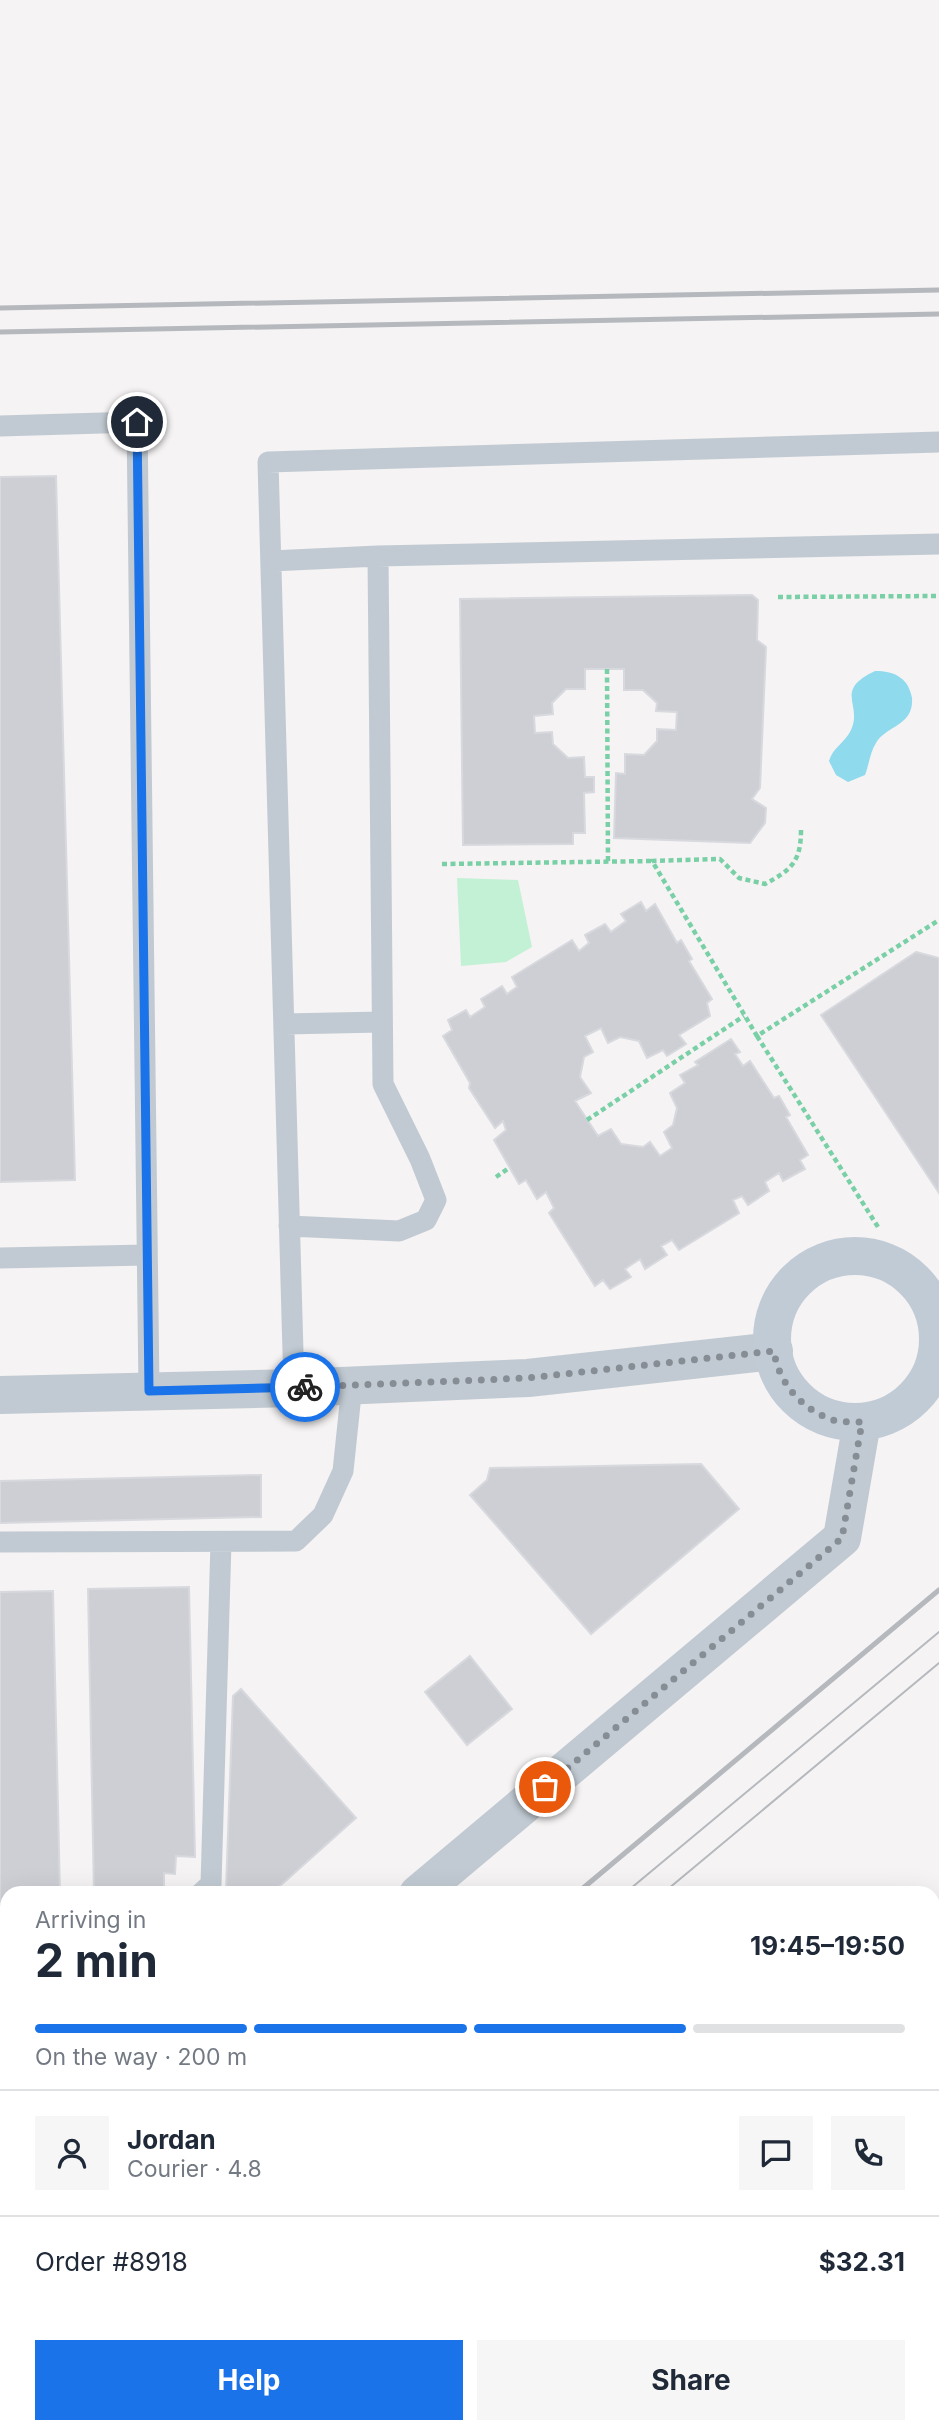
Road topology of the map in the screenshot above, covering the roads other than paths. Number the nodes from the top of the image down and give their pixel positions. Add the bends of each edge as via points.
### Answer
1 (0, 426) edge
2 (939, 442) edge
3 (939, 544) edge
4 (378, 556) junction
5 (271, 561) junction
6 (382, 1022) junction
7 (284, 1024) junction
8 (289, 1226) junction
9 (147, 1255) junction
10 (0, 1258) edge
11 (929, 1285) edge
12 (774, 1351) junction
13 (934, 1375) edge
14 (352, 1385) junction
15 (294, 1388) junction
16 (149, 1391) junction
17 (0, 1395) edge
18 (862, 1422) junction
19 (0, 1542) edge
20 (221, 1542) junction
21 (209, 1886) edge
22 (428, 1886) edge

1 - 9 lane via 137,422
2 - 5 lane via 268,461
3 - 4 lane
4 - 5 lane
4 - 6 lane
5 - 7 lane
6 - 7 lane
6 - 8 lane via 383,1084 436,1200 426,1220 399,1231
7 - 8 lane
8 - 15 lane
9 - 10 lane
9 - 16 lane
11 - 12 main road via 890,1262 863,1255 836,1257 811,1267 791,1286 777,1310
11 - 13 main road via 938,1325
12 - 14 street via 528,1378
12 - 18 main road via 789,1389 809,1408 834,1420
13 - 18 main road via 889,1416
14 - 15 street
14 - 20 lane via 343,1471 323,1515 296,1541
15 - 16 street
16 - 17 street
18 - 22 street via 842,1538
19 - 20 lane
20 - 21 lane

